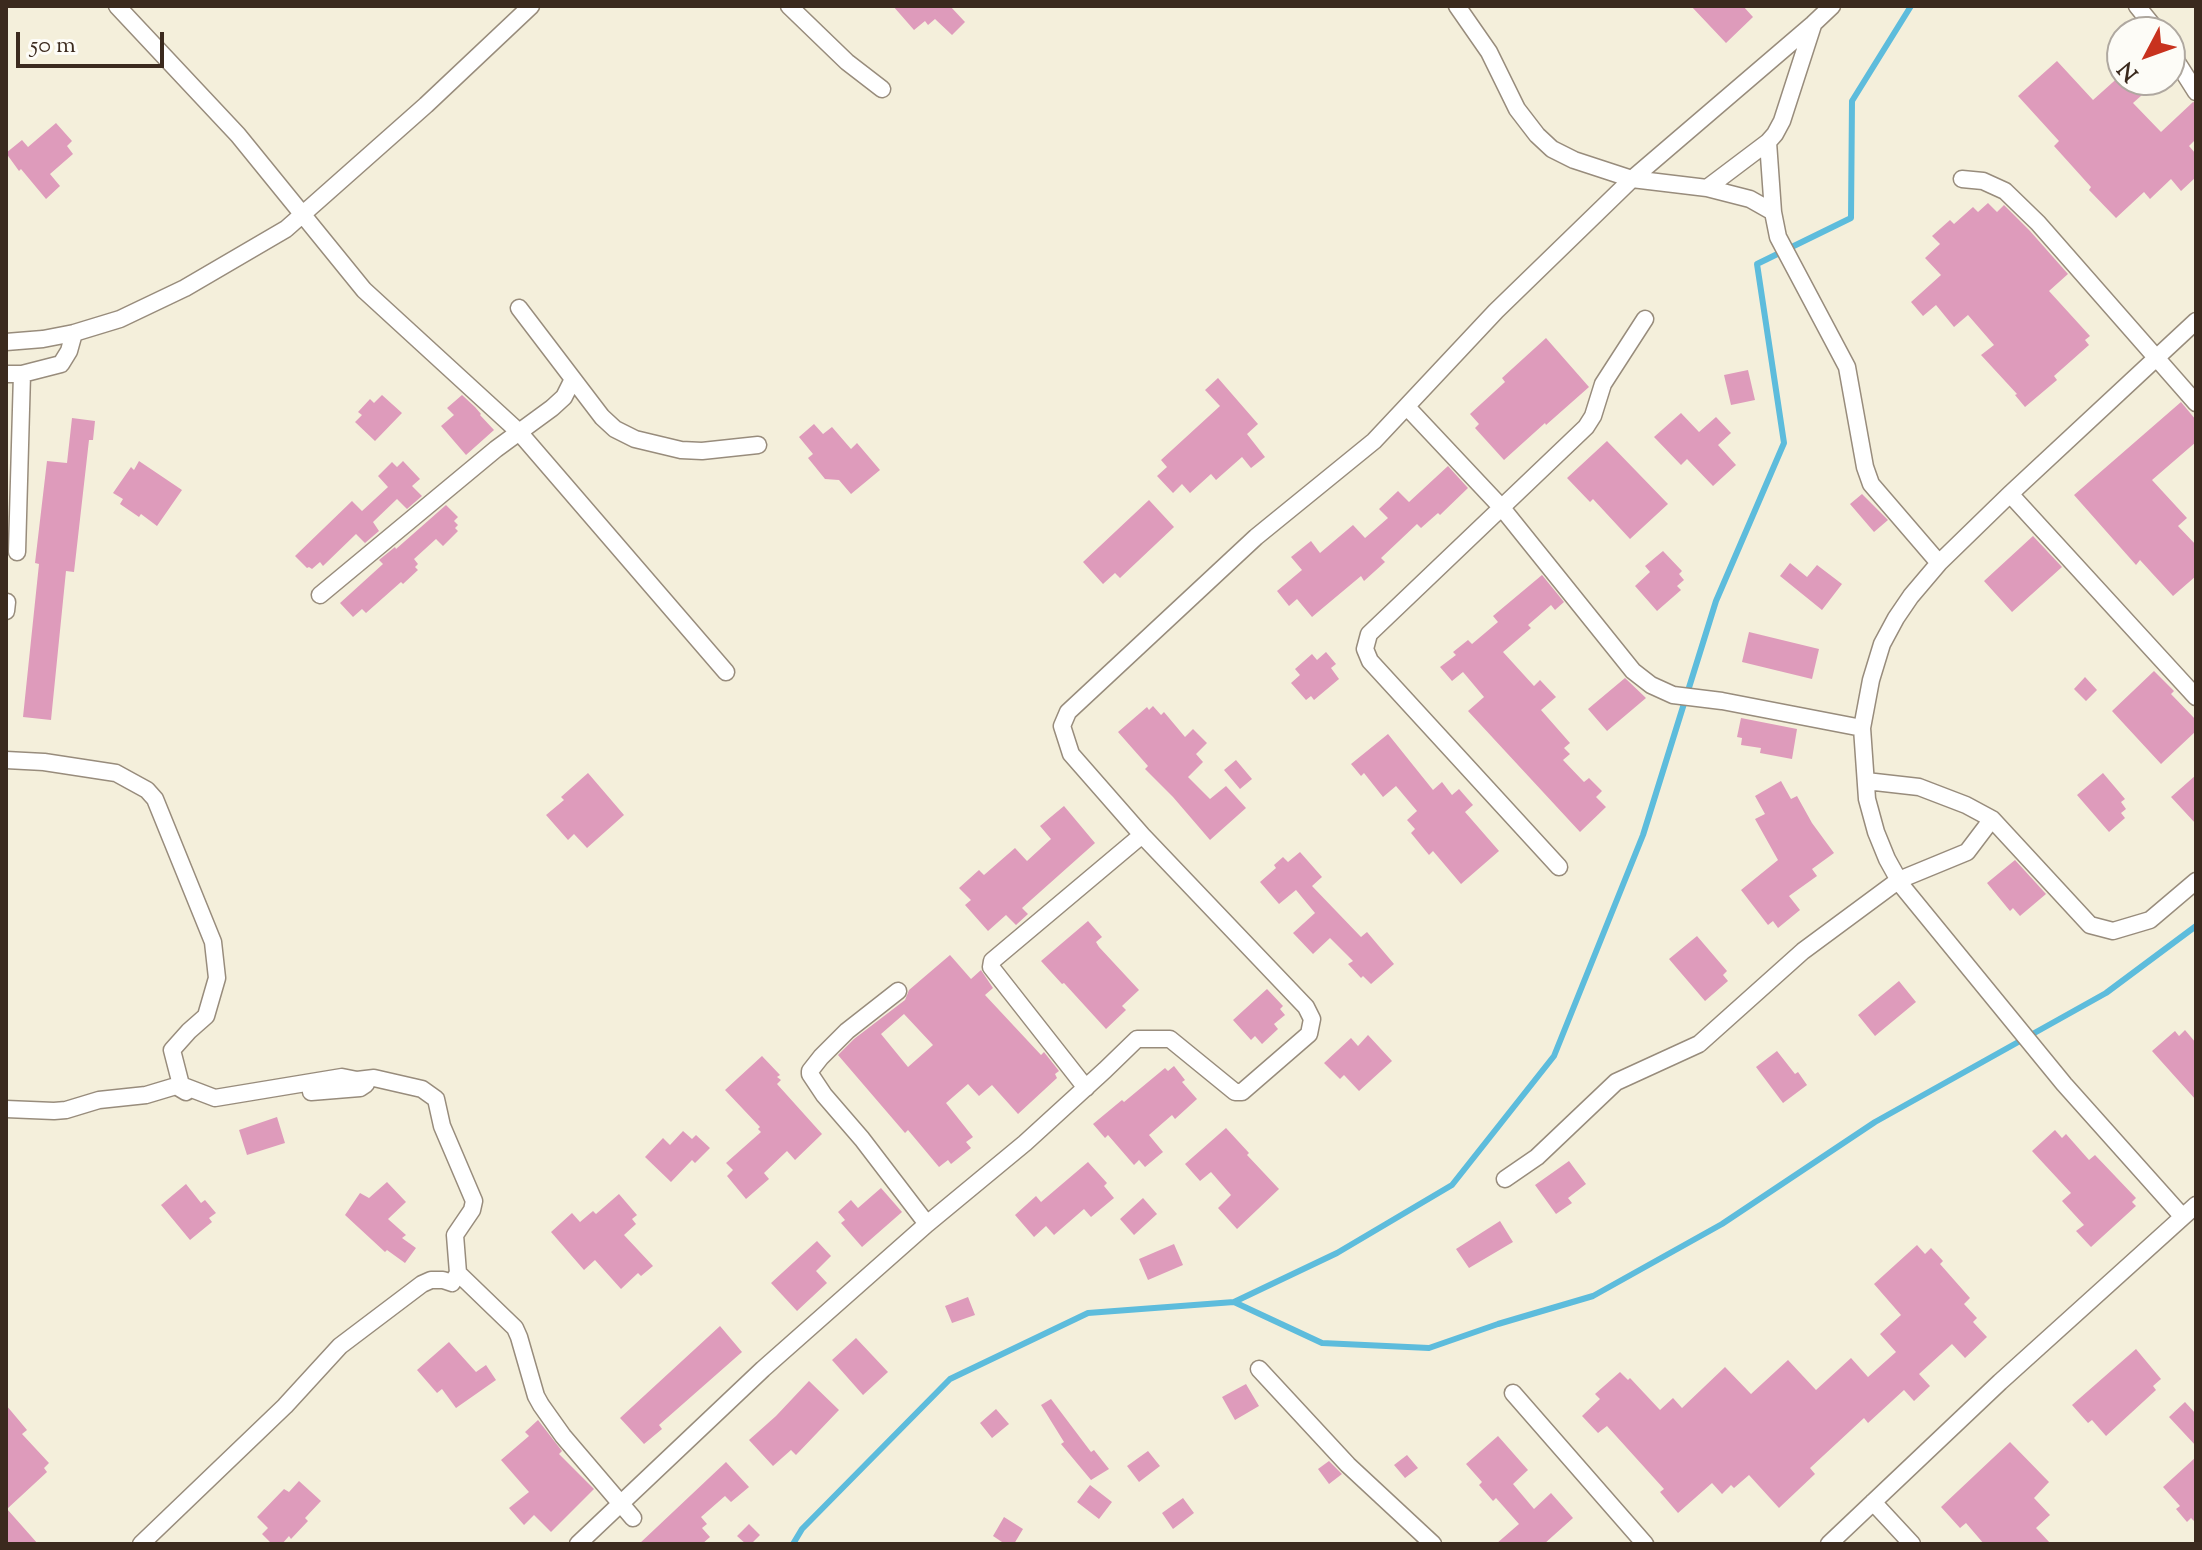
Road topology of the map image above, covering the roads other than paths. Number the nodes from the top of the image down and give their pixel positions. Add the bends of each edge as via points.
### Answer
1 (117, 6) edge
2 (531, 6) edge
3 (789, 6) edge
4 (1457, 6) edge
5 (1832, 6) edge
6 (1813, 24) junction
7 (882, 89) dead end
8 (1768, 142) junction
9 (1632, 179) junction
10 (1962, 179) dead end
11 (1707, 188) junction
12 (1773, 212) junction
13 (302, 214) junction
14 (519, 308) dead end
15 (1645, 319) dead end
16 (2196, 321) edge
17 (74, 333) junction
18 (6, 342) edge
19 (2156, 358) junction
20 (14, 374) edge
21 (573, 379) junction
22 (2196, 403) edge
23 (1407, 407) junction
24 (519, 432) junction
25 (758, 445) dead end
26 (2010, 494) junction
27 (1502, 508) junction
28 (17, 552) dead end
29 (1939, 563) junction
30 (320, 595) dead end
31 (7, 602) edge
32 (6, 611) edge
33 (726, 672) dead end
34 (2196, 697) edge
35 (1862, 728) junction
36 (6, 760) edge
37 (1866, 781) junction
38 (1992, 819) junction
39 (1142, 835) junction
40 (1559, 867) dead end
41 (1899, 880) junction
42 (2196, 881) edge
43 (898, 991) dead end
44 (374, 1078) junction
45 (1086, 1088) junction
46 (6, 1109) edge
47 (1505, 1179) dead end
48 (2196, 1205) edge
49 (2182, 1216) junction
50 (927, 1224) junction
51 (458, 1273) junction
52 (1259, 1369) dead end
53 (1513, 1393) dead end
54 (1873, 1502) junction
55 (620, 1503) junction
56 (633, 1518) dead end
57 (141, 1544) edge
58 (578, 1544) edge
59 (1433, 1544) edge
60 (1645, 1544) edge
61 (1829, 1544) edge
62 (1912, 1544) edge

1 - 13 street via 238,135
2 - 13 street
3 - 7 street
4 - 9 street via 1537,135 1574,160
5 - 6 street
6 - 8 street via 1782,121
6 - 9 street
8 - 11 street
8 - 12 street
9 - 11 street
9 - 23 street via 1496,311
10 - 19 street via 2005,191
11 - 12 street via 1750,199
12 - 29 street via 1784,251 1847,367 1871,484
13 - 17 street via 286,229 185,288 120,319
13 - 24 street via 364,290
14 - 21 street
15 - 27 street via 1603,384 1586,427
16 - 19 street
17 - 18 street
17 - 20 street via 61,364
19 - 22 street
19 - 26 street
20 - 28 street
21 - 24 street via 564,397
21 - 25 street via 602,417 635,439 681,450
23 - 27 street
23 - 39 street via 1374,441 1256,537 1068,712 1062,726 1071,754
24 - 30 street
24 - 33 street
26 - 29 street
26 - 34 street
27 - 35 street via 1633,671 1651,685 1673,695
27 - 40 street via 1369,634 1365,649 1370,661
29 - 35 street via 1882,644
31 - 32 street
35 - 37 street
36 - 44 street via 116,773 155,799 205,917 217,978 206,1016 172,1050 181,1085 215,1098 342,1077
37 - 38 street via 1919,787
37 - 41 street via 1876,832
38 - 41 street via 1967,852
38 - 42 street via 2090,925 2113,931 2150,920
39 - 45 street via 992,961 991,967
39 - 45 street via 1306,1007 1312,1019 1309,1034 1242,1092 1235,1092 1170,1039 1137,1039
41 - 47 street via 1803,951 1699,1044 1616,1082 1537,1157
41 - 49 street via 2064,1084
43 - 50 street via 847,1031 810,1074
44 - 46 street via 355,1089 209,1100 176,1086 66,1110
44 - 51 street via 422,1089 436,1099 474,1201 455,1235
45 - 50 street
48 - 49 street
49 - 54 street
50 - 55 street
51 - 55 street via 515,1328 541,1405
51 - 57 street via 452,1283 422,1284 340,1346
52 - 59 street via 1348,1465
53 - 60 street
54 - 61 street
54 - 62 street
55 - 56 street
55 - 58 street

